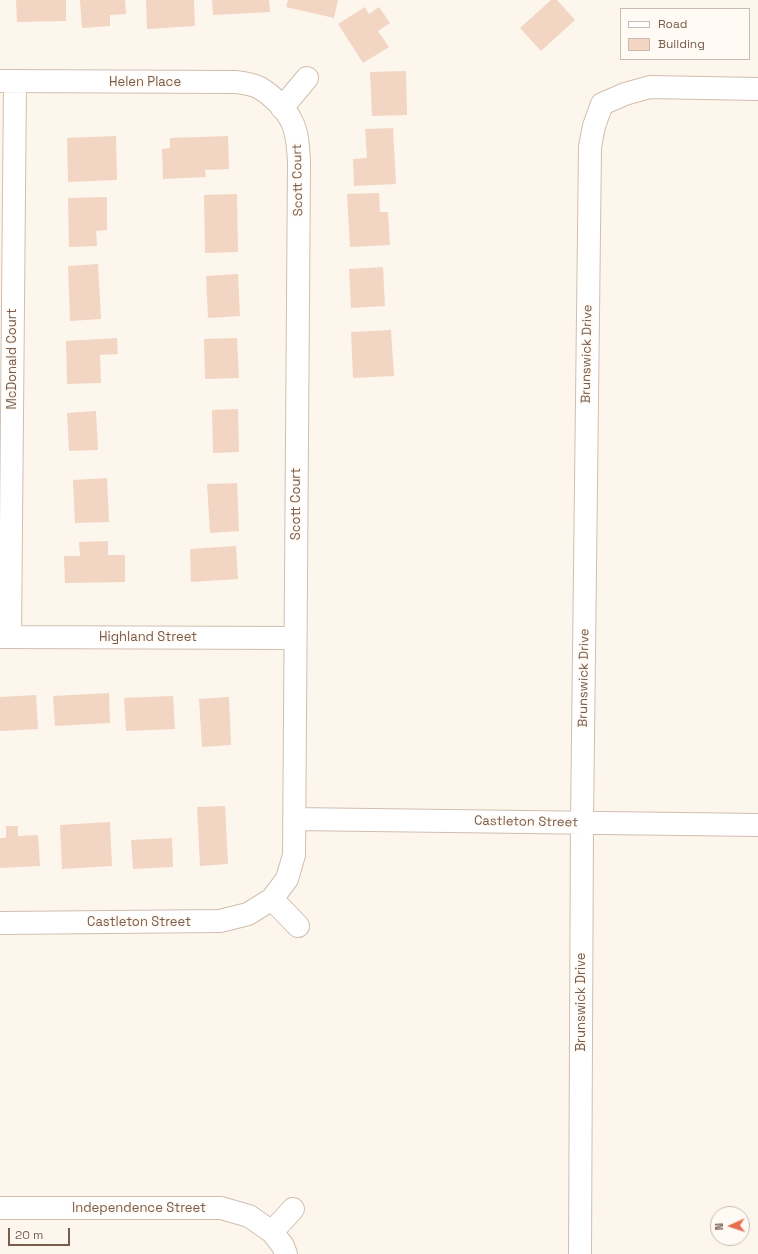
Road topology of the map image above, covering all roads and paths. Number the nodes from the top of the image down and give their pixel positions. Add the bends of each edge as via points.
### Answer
1 (307, 78) dead end
2 (7, 81) edge
3 (758, 89) edge
4 (282, 108) junction
5 (5, 637) edge
6 (296, 638) junction
7 (294, 819) junction
8 (582, 822) junction
9 (758, 825) edge
10 (272, 899) junction
11 (0, 922) edge
12 (298, 926) dead end
13 (0, 1208) edge
14 (294, 1209) dead end
15 (272, 1232) junction
16 (286, 1254) edge
17 (580, 1254) edge

1 - 4 street
2 - 4 street, Helen Place via 236,82 260,88
2 - 5 street, McDonald Court
3 - 8 street, Brunswick Drive via 650,88 625,94 602,104 594,126 590,147
4 - 6 street, Scott Court via 292,122 298,142 299,162
5 - 6 street, Highland Street
6 - 7 street, Scott Court
7 - 8 street, Castleton Street
7 - 10 street, Scott Court via 294,855 287,879
8 - 9 street, Castleton Street
8 - 17 street, Brunswick Drive
10 - 11 street, Castleton Street via 248,914 220,921
10 - 12 street
13 - 15 street, Independence Street via 221,1208 249,1216
14 - 15 street
15 - 16 street, Independence Street

